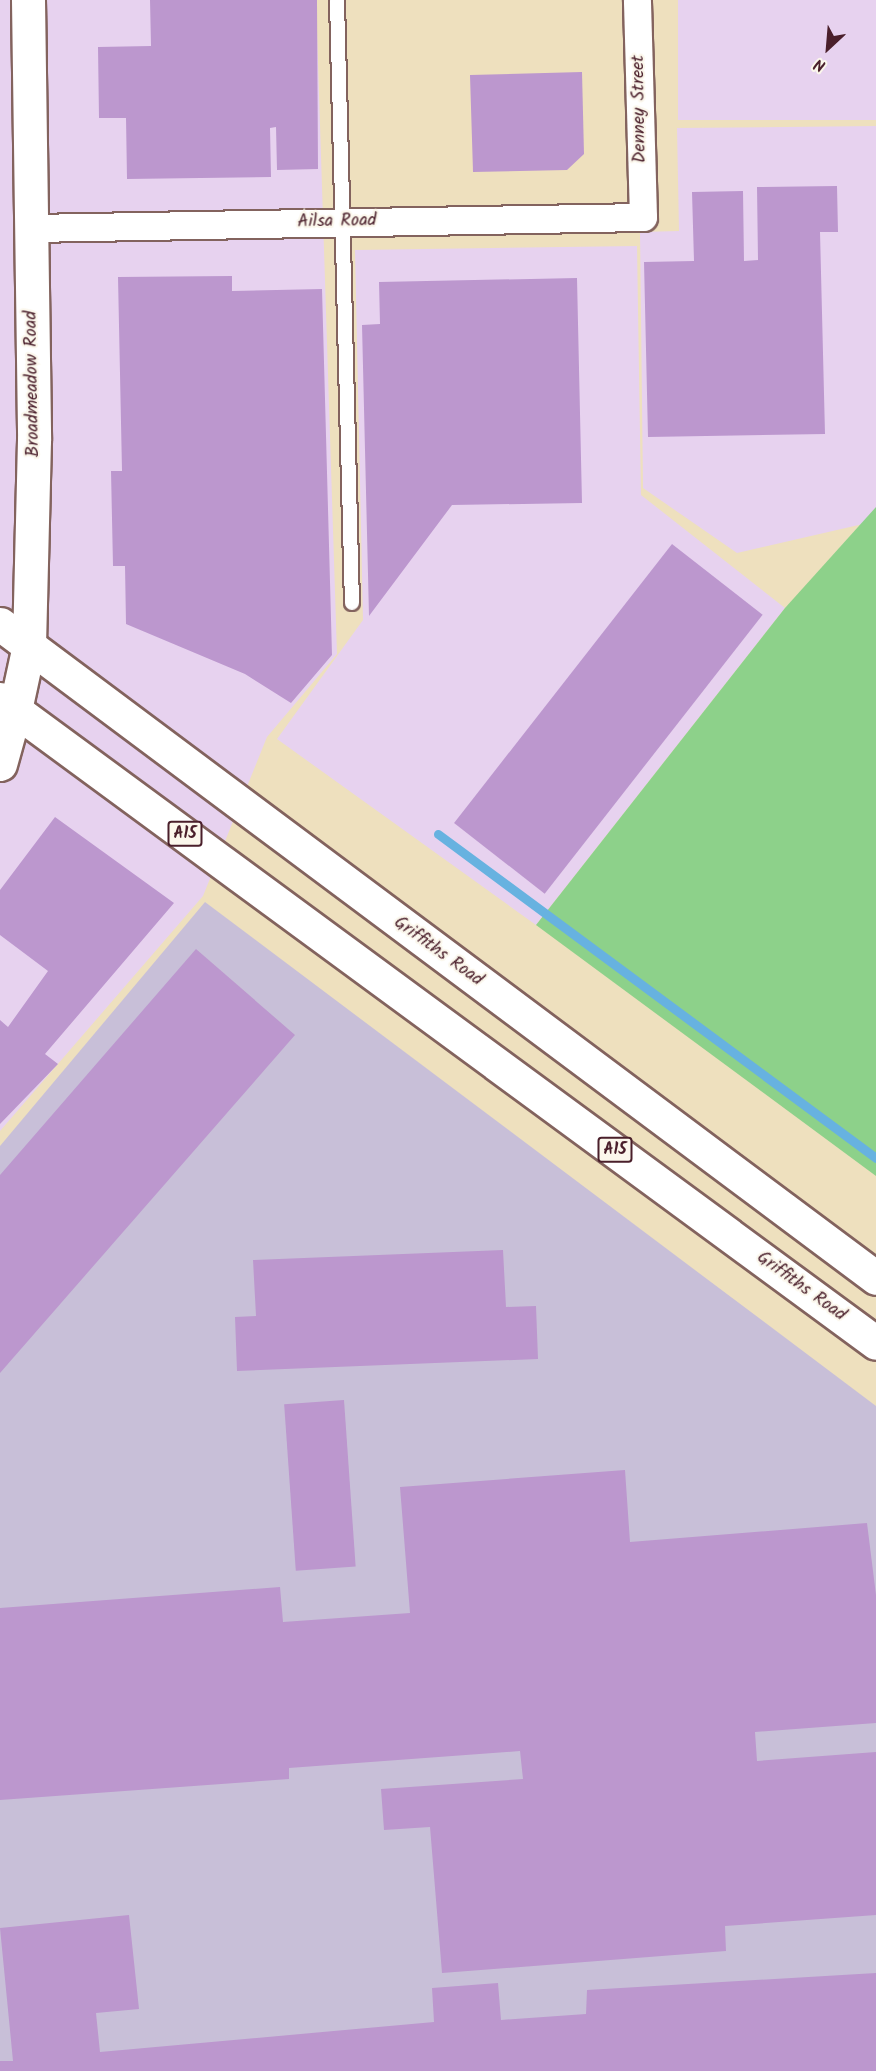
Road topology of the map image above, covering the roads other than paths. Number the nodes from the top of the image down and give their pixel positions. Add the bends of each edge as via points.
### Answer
1 (28, 0) edge
2 (337, 0) edge
3 (637, 0) edge
4 (643, 217) joint
5 (343, 222) junction
6 (31, 228) junction
7 (352, 603) dead end
8 (0, 624) edge
9 (28, 645) junction
10 (8, 704) edge
11 (0, 764) edge
12 (876, 1278) edge
13 (876, 1343) edge

1 - 6 main road, Broadmeadow Road
2 - 5 lane
3 - 4 street, Denney Street
4 - 5 street, Ailsa Road
5 - 6 street, Ailsa Road
5 - 7 lane
6 - 9 main road, Broadmeadow Road via 33,589
8 - 9 main road, Griffiths Road
9 - 10 main road, Broadmeadow Road
9 - 12 main road, Griffiths Road
10 - 11 main road, Broadmeadow Road
10 - 13 main road, Griffiths Road / A15

